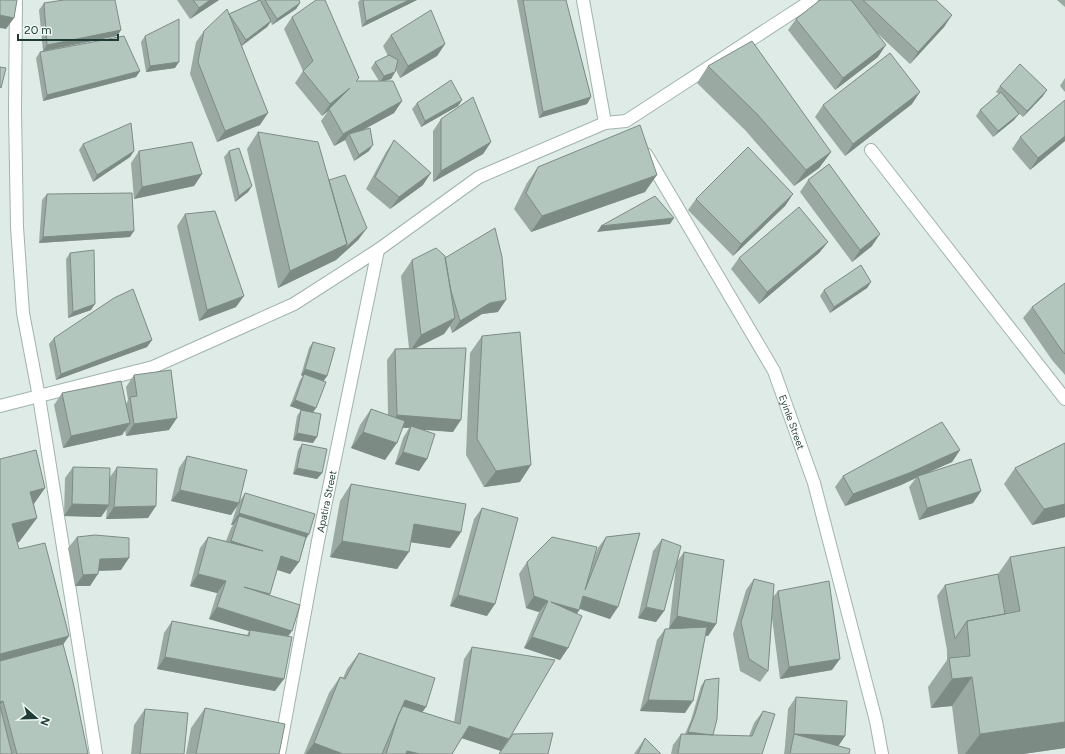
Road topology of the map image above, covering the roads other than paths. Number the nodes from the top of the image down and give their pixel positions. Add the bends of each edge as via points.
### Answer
1 (16, 0) edge
2 (583, 0) edge
3 (812, 0) edge
4 (626, 121) junction
5 (605, 123) junction
6 (871, 150) dead end
7 (378, 250) junction
8 (39, 397) junction
9 (1065, 398) edge
10 (0, 406) edge
11 (96, 754) edge
12 (279, 754) edge
13 (882, 754) edge

1 - 8 street via 17,227 23,313
2 - 5 street
3 - 4 street
4 - 5 street
4 - 13 street, Eyinle Street via 774,371 814,484 876,721
5 - 7 street via 479,177
6 - 9 street
7 - 8 street via 294,304 153,367
7 - 12 street, Apatira Street via 317,549
8 - 10 street
8 - 11 street

